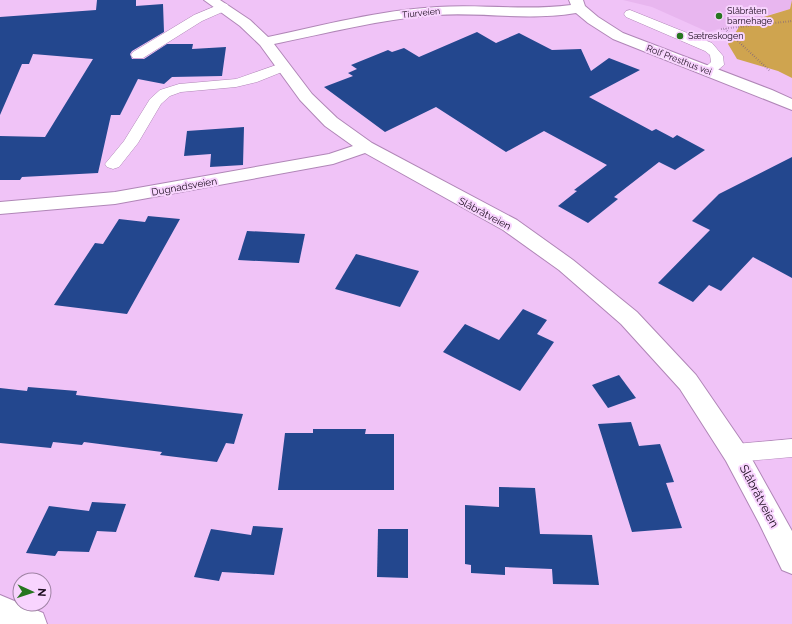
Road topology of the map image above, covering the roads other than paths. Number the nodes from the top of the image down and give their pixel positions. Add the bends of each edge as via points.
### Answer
1 (211, 0) edge
2 (578, 4) edge
3 (224, 7) junction
4 (630, 14) dead end
5 (265, 42) junction
6 (138, 55) dead end
7 (282, 67) junction
8 (708, 71) junction
9 (792, 105) edge
10 (366, 147) junction
11 (113, 164) dead end
12 (0, 208) edge
13 (792, 448) edge
14 (736, 453) junction
15 (792, 560) edge
16 (0, 610) edge
17 (32, 624) edge

1 - 3 street, Slåbråtveien
2 - 5 street, Tiurveien via 539,12 453,11 412,14 354,23
2 - 8 street, Rolf Presthus vei via 593,20 618,36
3 - 5 street, Slåbråtveien
3 - 6 lane via 198,18
4 - 8 lane via 707,46 718,58 717,65
5 - 7 street, Slåbråtveien
7 - 10 street, Slåbråtveien via 306,98 331,122
7 - 11 lane via 236,83 179,88 164,93 155,102 130,143
8 - 9 street, Rolf Presthus vei
10 - 12 street, Dugnadsveien via 333,159 115,198
10 - 14 street, Slåbråtveien via 510,225 583,279 629,318 688,382
13 - 14 lane, Slåbråtveien
14 - 15 street, Slåbråtveien
16 - 17 street

